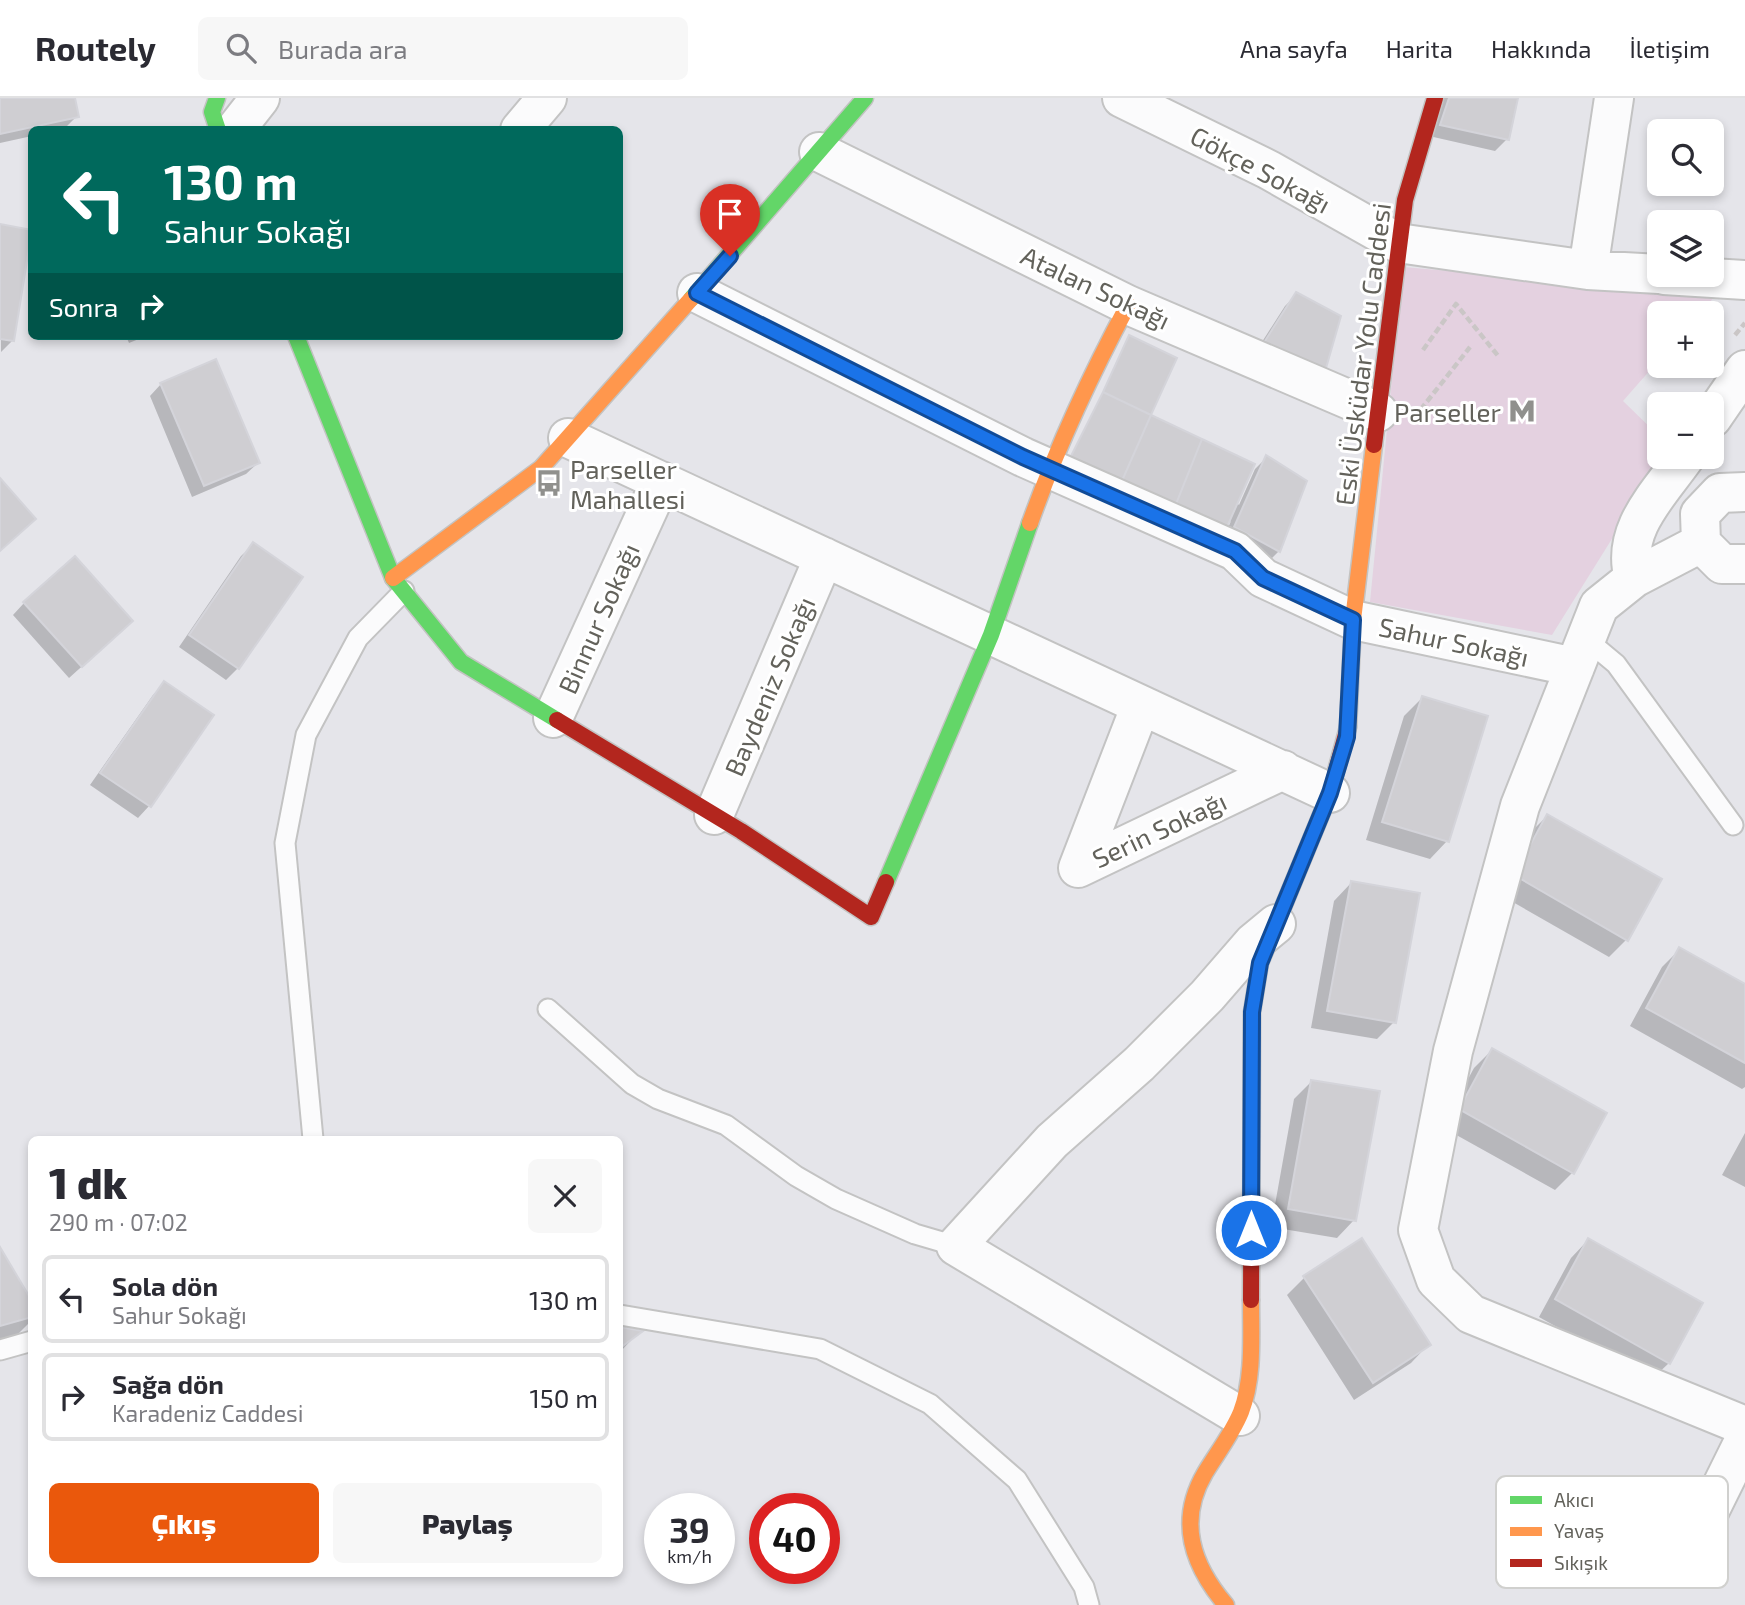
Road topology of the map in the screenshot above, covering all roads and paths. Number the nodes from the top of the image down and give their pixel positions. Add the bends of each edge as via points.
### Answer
1 (217, 98) edge
2 (260, 98) edge
3 (547, 98) edge
4 (865, 98) edge
5 (1122, 98) edge
6 (1435, 98) edge
7 (1614, 98) edge
8 (217, 126) edge
9 (237, 126) edge
10 (523, 126) edge
11 (819, 152) junction
12 (1398, 243) junction
13 (1588, 270) junction
14 (1647, 273) edge
15 (1724, 279) edge
16 (1745, 280) edge
17 (697, 293) junction
18 (1128, 305) junction
19 (307, 342) edge
20 (1470, 348) dead end
21 (1499, 357) dead end
22 (1417, 358) dead end
23 (1745, 370) edge
24 (1724, 401) edge
25 (1395, 416) junction
26 (568, 438) junction
27 (1049, 468) junction
28 (1677, 469) edge
29 (661, 481) junction
30 (1745, 492) edge
31 (1701, 544) junction
32 (824, 557) junction
33 (1745, 564) edge
34 (1634, 578) junction
35 (399, 585) junction
36 (1353, 620) junction
37 (991, 635) junction
38 (1580, 653) junction
39 (1142, 705) junction
40 (553, 718) junction
41 (1283, 770) junction
42 (1330, 793) junction
43 (714, 815) junction
44 (1733, 825) dead end
45 (1276, 924) junction
46 (548, 1009) dead end
47 (313, 1136) edge
48 (956, 1246) junction
49 (623, 1316) edge
50 (28, 1342) edge
51 (0, 1350) edge
52 (1240, 1416) junction
53 (1745, 1426) edge
54 (1745, 1439) edge
55 (1727, 1476) edge
56 (1089, 1605) edge
57 (1226, 1605) edge

1 - 8 street via 212,112
2 - 9 street
3 - 10 street
4 - 11 street
5 - 12 street, Gökçe Sokağı via 1269,170
6 - 12 street, Eski Üsküdar Yolu Caddesi via 1405,200
7 - 13 street
11 - 17 street
11 - 18 street, Atalan Sokağı
12 - 13 street
12 - 25 street, Eski Üsküdar Yolu Caddesi
13 - 14 street
15 - 16 street
17 - 26 street
17 - 27 street, Sahur Sokağı
18 - 25 street, Atalan Sokağı
18 - 27 street
19 - 35 street
20 - 25 path
21 - 22 path via 1456,304
23 - 24 street
25 - 36 street, Eski Üsküdar Yolu Caddesi
26 - 29 street
26 - 35 street via 541,468
27 - 36 street, Sahur Sokağı via 1235,551 1263,578
27 - 37 street
28 - 34 street via 1633,532 1629,552
29 - 32 street
29 - 40 street, Binnur Sokağı
30 - 31 street via 1720,493 1700,514
31 - 33 street via 1722,564
31 - 34 street
32 - 37 street
32 - 43 street, Baydeniz Sokağı
34 - 38 street via 1599,606
35 - 40 street via 461,662
35 - 47 lane via 358,638 306,736 285,843
36 - 38 street, Sahur Sokağı
36 - 42 street, Eski Üsküdar Yolu Caddesi via 1347,737
37 - 39 street
37 - 43 street via 871,917
38 - 44 lane via 1622,671
38 - 53 street via 1516,819 1453,1051 1418,1230 1436,1280 1471,1314
39 - 41 street
39 - 41 street, Serin Sokağı via 1078,868
40 - 43 street
41 - 42 street
42 - 45 street, Eski Üsküdar Yolu Caddesi
45 - 48 street via 1139,1064 1052,1141
45 - 52 street, Eski Üsküdar Yolu Caddesi via 1260,963 1252,1012 1251,1367
46 - 48 lane via 632,1084 726,1125 836,1199 915,1234
48 - 52 street
49 - 56 lane via 820,1349 930,1404 1017,1480 1084,1587
50 - 51 lane
52 - 57 street, Eski Üsküdar Yolu Caddesi via 1193,1498 1190,1522 1196,1562
54 - 55 street

